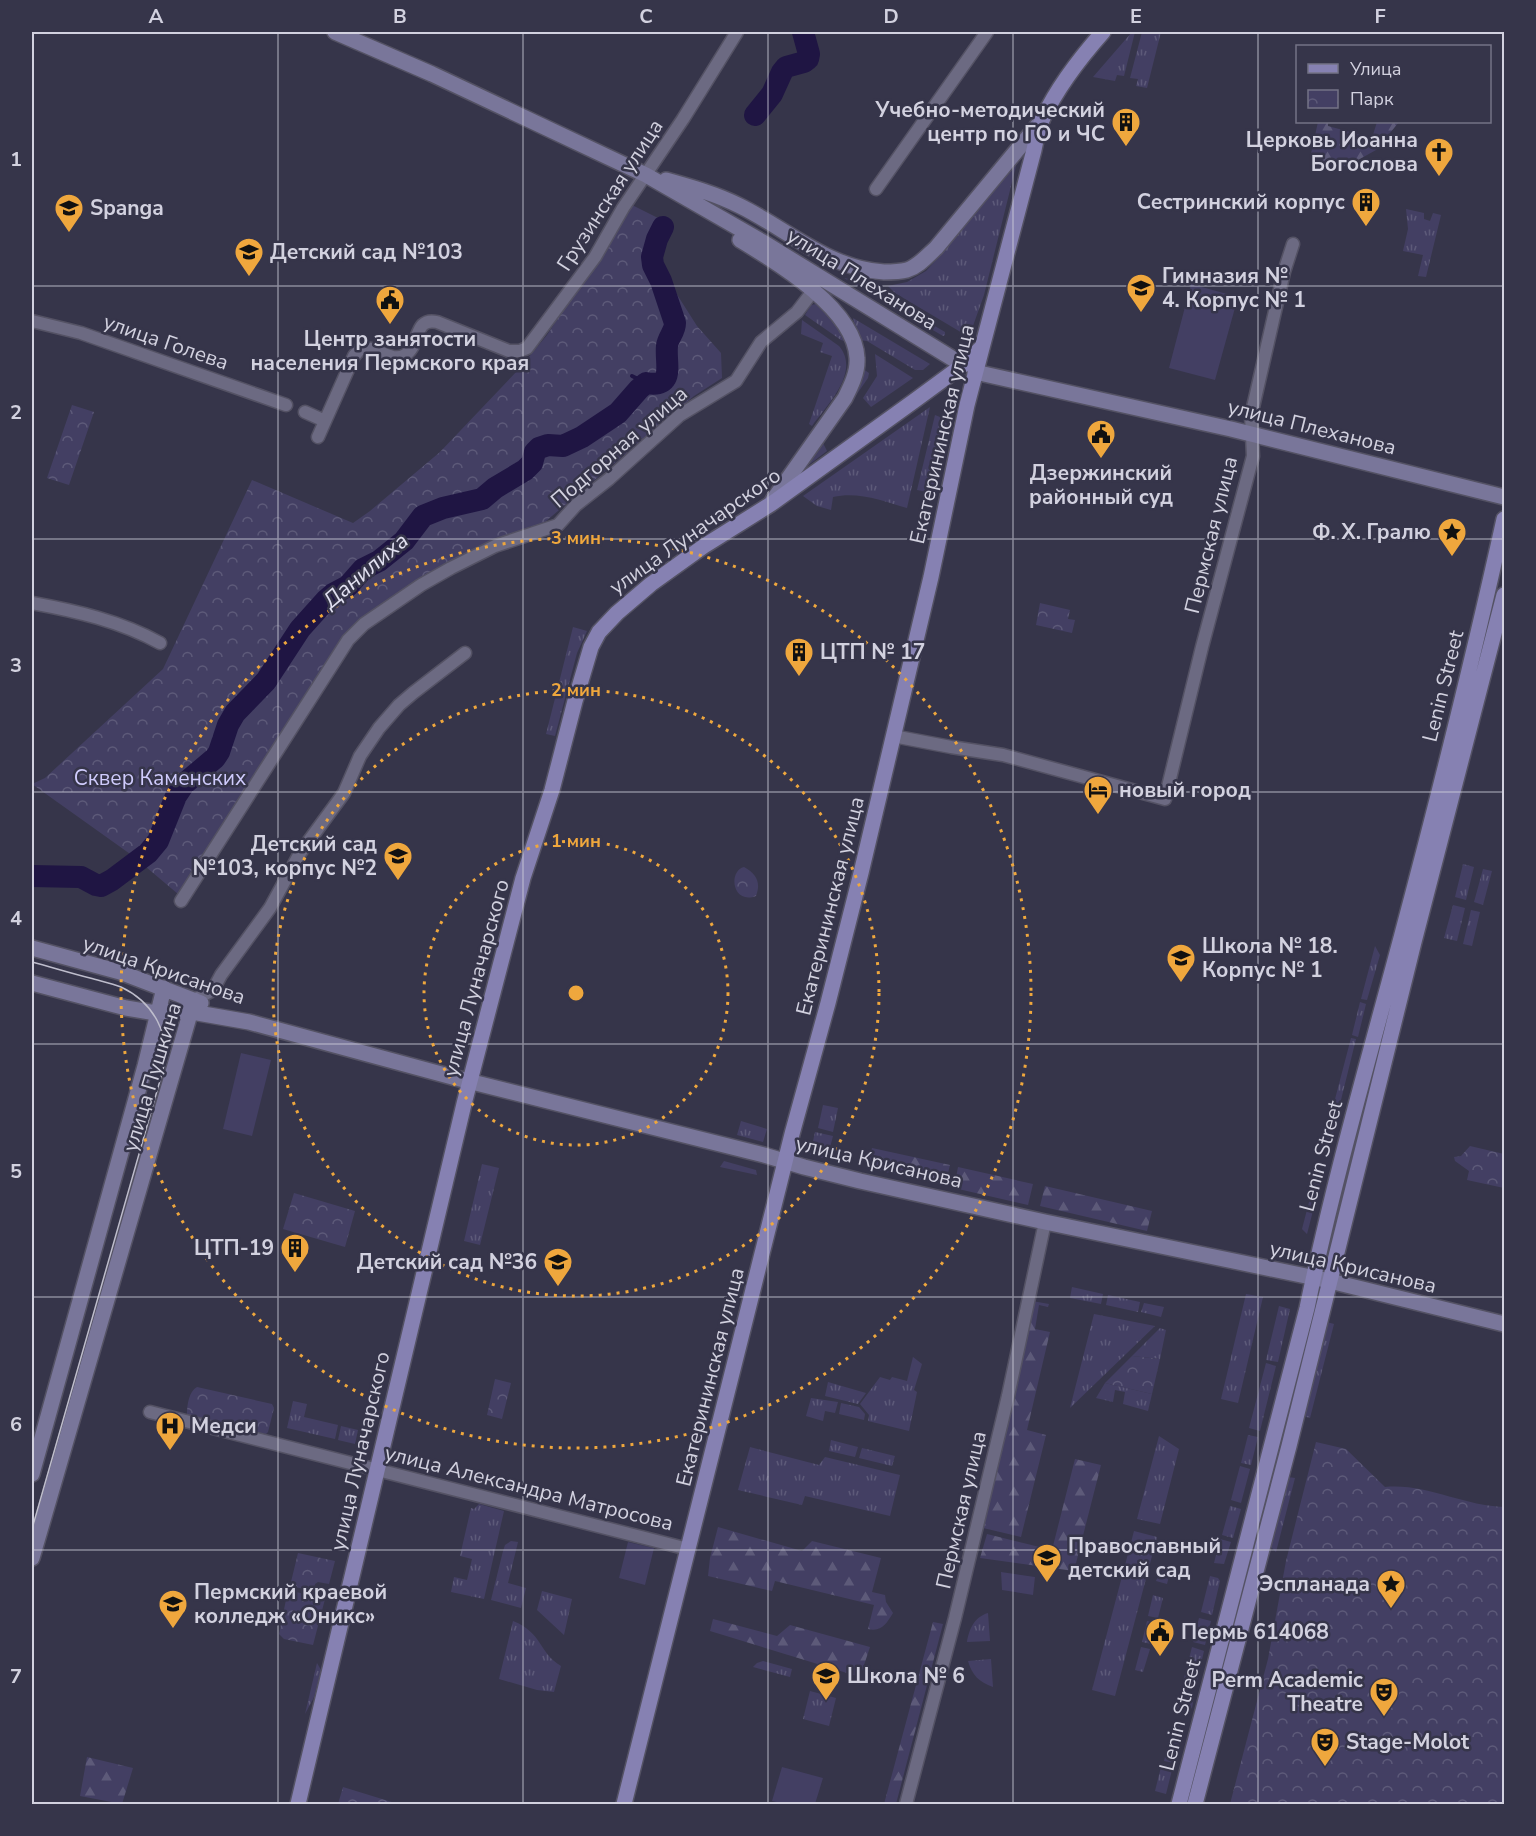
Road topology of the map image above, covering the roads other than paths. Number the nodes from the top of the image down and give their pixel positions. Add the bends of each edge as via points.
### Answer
1 (335, 32) edge
2 (737, 32) edge
3 (987, 32) edge
4 (1102, 32) edge
5 (1042, 120) junction
6 (643, 179) junction
7 (876, 189) dead end
8 (1293, 244) dead end
9 (813, 291) junction
10 (32, 321) edge
11 (969, 368) junction
12 (286, 405) dead end
13 (305, 412) dead end
14 (325, 421) junction
15 (1252, 434) junction
16 (318, 437) dead end
17 (1504, 496) edge
18 (771, 504) junction
19 (1504, 519) edge
20 (1504, 595) edge
21 (32, 603) edge
22 (160, 643) dead end
23 (465, 653) dead end
24 (893, 736) junction
25 (181, 902) dead end
26 (32, 948) edge
27 (32, 983) edge
28 (164, 988) junction
29 (193, 1006) junction
30 (157, 1012) junction
31 (471, 1082) junction
32 (786, 1162) junction
33 (1045, 1222) junction
34 (1313, 1277) junction
35 (1330, 1281) junction
36 (1504, 1324) edge
37 (150, 1412) dead end
38 (377, 1470) junction
39 (32, 1474) edge
40 (688, 1548) junction
41 (32, 1558) edge
42 (298, 1804) edge
43 (624, 1804) edge
44 (906, 1804) edge
45 (1179, 1804) edge
46 (1195, 1804) edge

1 - 6 main road via 432,74 553,141
2 - 6 street, Грузинская улица
3 - 7 street
4 - 5 main road, Екатерининская улица via 1076,64
5 - 6 main road via 936,248 917,265 897,272 837,261 739,205 702,190
5 - 11 main road, Екатерининская улица via 982,347
6 - 9 main road via 772,260
6 - 11 main road, улица Плеханова via 761,241
6 - 14 street, Грузинская улица via 595,257 524,350 516,352 496,346 430,320 423,323 412,347 402,357 368,347 360,349
8 - 15 street, Пермская улица via 1251,416
9 - 18 main road via 849,333 856,353 856,370 849,390
9 - 25 street, Подгорная улица via 797,312 761,342 736,381 680,415 558,525 515,538 451,568 356,631
10 - 12 street, улица Голева via 81,333
11 - 15 main road, улица Плеханова
11 - 18 main road, улица Луначарского
11 - 24 main road, Екатерининская улица via 931,577
13 - 14 street
14 - 16 street
15 - 17 main road, улица Плеханова
15 - 24 street, Пермская улица via 1253,456 1165,799 1003,755
18 - 31 main road, улица Луначарского via 632,598 595,640 523,879
19 - 34 main road, Lenin Street via 1432,822
20 - 35 main road, Lenin Street
21 - 22 street via 110,621
23 - 29 street, улица Пушкина via 399,705 379,728 360,756 345,793 300,853 270,908 213,990
24 - 32 main road, Екатерининская улица
26 - 28 main road, улица Крисанова
27 - 30 main road, улица Крисанова via 126,1008
28 - 29 main road, улица Крисанова
28 - 30 main road, улица Пушкина
29 - 30 main road, улица Крисанова
29 - 31 main road, улица Крисанова
29 - 41 main road, улица Пушкина
30 - 39 main road, улица Пушкина
31 - 32 main road, улица Крисанова
31 - 38 main road, улица Луначарского
32 - 33 main road, улица Крисанова
32 - 40 main road, Екатерининская улица
33 - 34 main road, улица Крисанова
33 - 44 street, Пермская улица via 955,1618
34 - 35 main road, улица Крисанова
34 - 45 main road, Lenin Street
35 - 36 main road, улица Крисанова
35 - 46 main road, Lenin Street
37 - 38 street, улица Александра Матросова
38 - 40 street, улица Александра Матросова
38 - 42 main road, улица Луначарского
40 - 43 main road, Екатерининская улица

